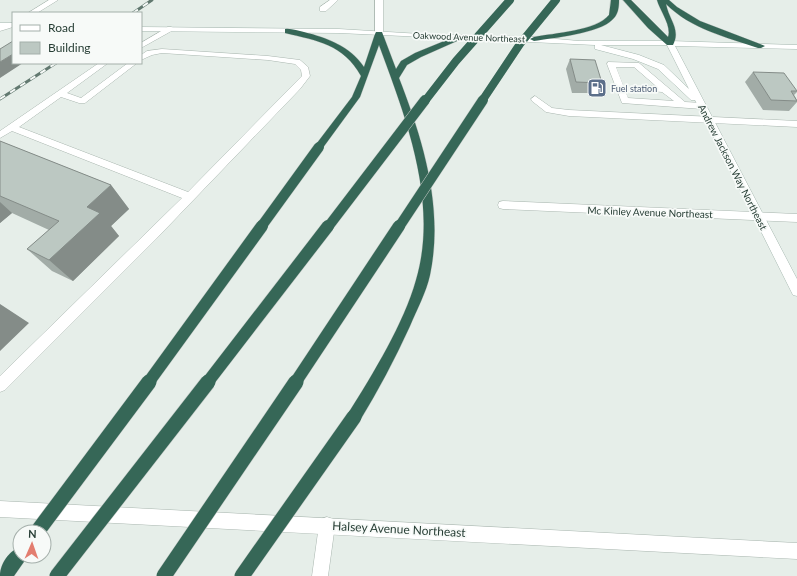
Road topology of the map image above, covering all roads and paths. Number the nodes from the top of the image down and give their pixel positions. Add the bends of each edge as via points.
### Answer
1 (54, 0) edge
2 (334, 0) edge
3 (379, 0) edge
4 (510, 0) edge
5 (556, 0) edge
6 (615, 0) edge
7 (627, 0) edge
8 (661, 0) edge
9 (665, 0) edge
10 (323, 9) dead end
11 (34, 12) edge
12 (0, 25) edge
13 (12, 25) edge
14 (12, 25) edge
15 (0, 29) edge
16 (142, 29) edge
17 (171, 29) junction
18 (288, 30) junction
19 (379, 34) junction
20 (462, 37) junction
21 (534, 39) junction
22 (580, 43) junction
23 (670, 43) junction
24 (142, 45) edge
25 (760, 46) junction
26 (797, 47) edge
27 (142, 57) edge
28 (103, 64) edge
29 (131, 64) edge
30 (670, 75) junction
31 (365, 76) junction
32 (639, 76) dead end
33 (650, 76) junction
34 (395, 78) junction
35 (644, 88) dead end
36 (664, 89) junction
37 (60, 93) junction
38 (535, 100) dead end
39 (682, 104) junction
40 (702, 106) junction
41 (709, 120) junction
42 (797, 124) edge
43 (11, 127) junction
44 (0, 135) edge
45 (189, 197) junction
46 (503, 205) dead end
47 (758, 216) junction
48 (797, 218) edge
49 (797, 291) edge
50 (0, 386) edge
51 (0, 509) edge
52 (44, 524) edge
53 (327, 525) junction
54 (797, 551) edge
55 (13, 564) edge
56 (4, 576) edge
57 (57, 576) edge
58 (164, 576) edge
59 (242, 576) edge
60 (320, 576) edge

1 - 11 street
2 - 10 street
3 - 19 street
4 - 57 highway, bridge via 456,61
5 - 58 highway, bridge via 520,44
6 - 21 highway via 616,12 610,20 592,28
7 - 23 highway
8 - 23 highway via 662,10 672,27
9 - 25 highway via 693,21
12 - 13 street
14 - 15 street
16 - 17 street, Oakwood Avenue Northeast
17 - 18 street, Oakwood Avenue Northeast
17 - 24 street
18 - 19 street, Oakwood Avenue Northeast
18 - 31 highway via 322,39 339,47 351,56
19 - 20 street, Oakwood Avenue Northeast
19 - 31 highway
19 - 34 highway
20 - 21 street, Oakwood Avenue Northeast
20 - 34 highway via 418,54 404,63
21 - 22 street, Oakwood Avenue Northeast
22 - 23 street, Oakwood Avenue Northeast
22 - 30 street via 648,61
23 - 25 street, Oakwood Avenue Northeast
23 - 40 street, Andrew Jackson Way Northeast
25 - 26 street, Oakwood Avenue Northeast
27 - 45 street via 162,51 268,58 297,62 305,69 306,76 297,87
28 - 37 street
29 - 37 street via 82,101
30 - 33 street
30 - 40 street
31 - 52 highway, bridge via 356,97
32 - 33 street
33 - 36 street
33 - 39 street via 636,66 611,64 624,87 625,101
34 - 59 highway, bridge via 420,156 430,209 424,274 412,308 384,366 354,417
35 - 36 street
36 - 39 street
37 - 43 street
38 - 41 street via 549,110 568,113
39 - 40 street
40 - 41 street, Andrew Jackson Way Northeast
41 - 42 street
41 - 47 street, Andrew Jackson Way Northeast
43 - 44 street
43 - 45 street
45 - 50 street
46 - 47 street, Mc Kinley Avenue Northeast
47 - 48 street, Mc Kinley Avenue Northeast
47 - 49 street, Andrew Jackson Way Northeast
51 - 53 street, Halsey Avenue Northeast
53 - 54 street, Halsey Avenue Northeast
53 - 60 street
55 - 56 highway

